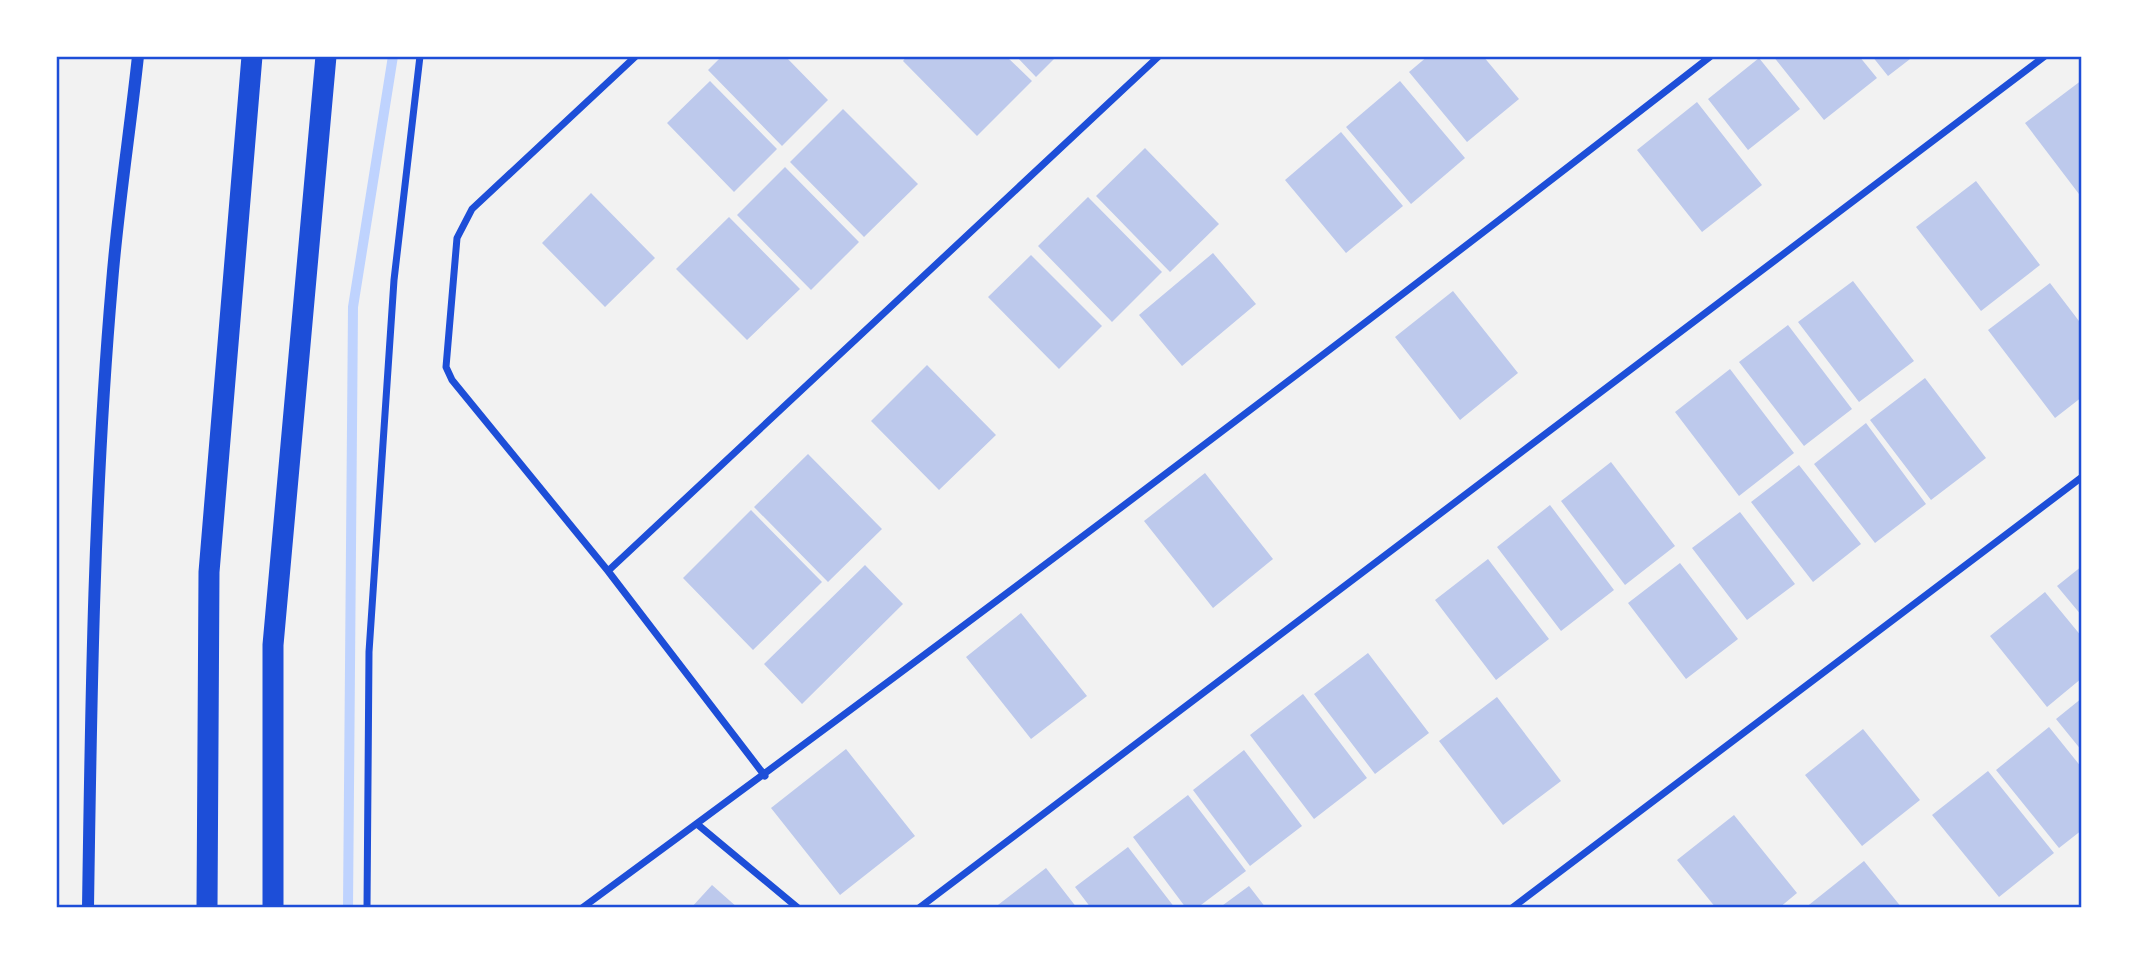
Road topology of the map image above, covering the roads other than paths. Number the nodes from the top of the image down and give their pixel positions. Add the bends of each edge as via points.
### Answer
1 (138, 56) edge
2 (252, 56) edge
3 (326, 56) edge
4 (420, 56) edge
5 (636, 56) edge
6 (1159, 56) edge
7 (1711, 56) edge
8 (2046, 56) edge
9 (2082, 477) edge
10 (608, 571) junction
11 (765, 776) junction
12 (697, 824) junction
13 (88, 908) edge
14 (207, 908) edge
15 (273, 908) edge
16 (367, 908) edge
17 (582, 908) edge
18 (798, 908) edge
19 (919, 908) edge
20 (1512, 908) edge

1 - 13 street via 112,282 100,480
2 - 14 highway via 209,572
3 - 15 highway via 273,645
4 - 16 street via 394,280 369,652
5 - 10 street via 498,183 462,224 446,350 452,380
6 - 10 street
7 - 11 street
8 - 19 street
9 - 20 street
10 - 11 street
11 - 12 street
12 - 17 street
12 - 18 street

